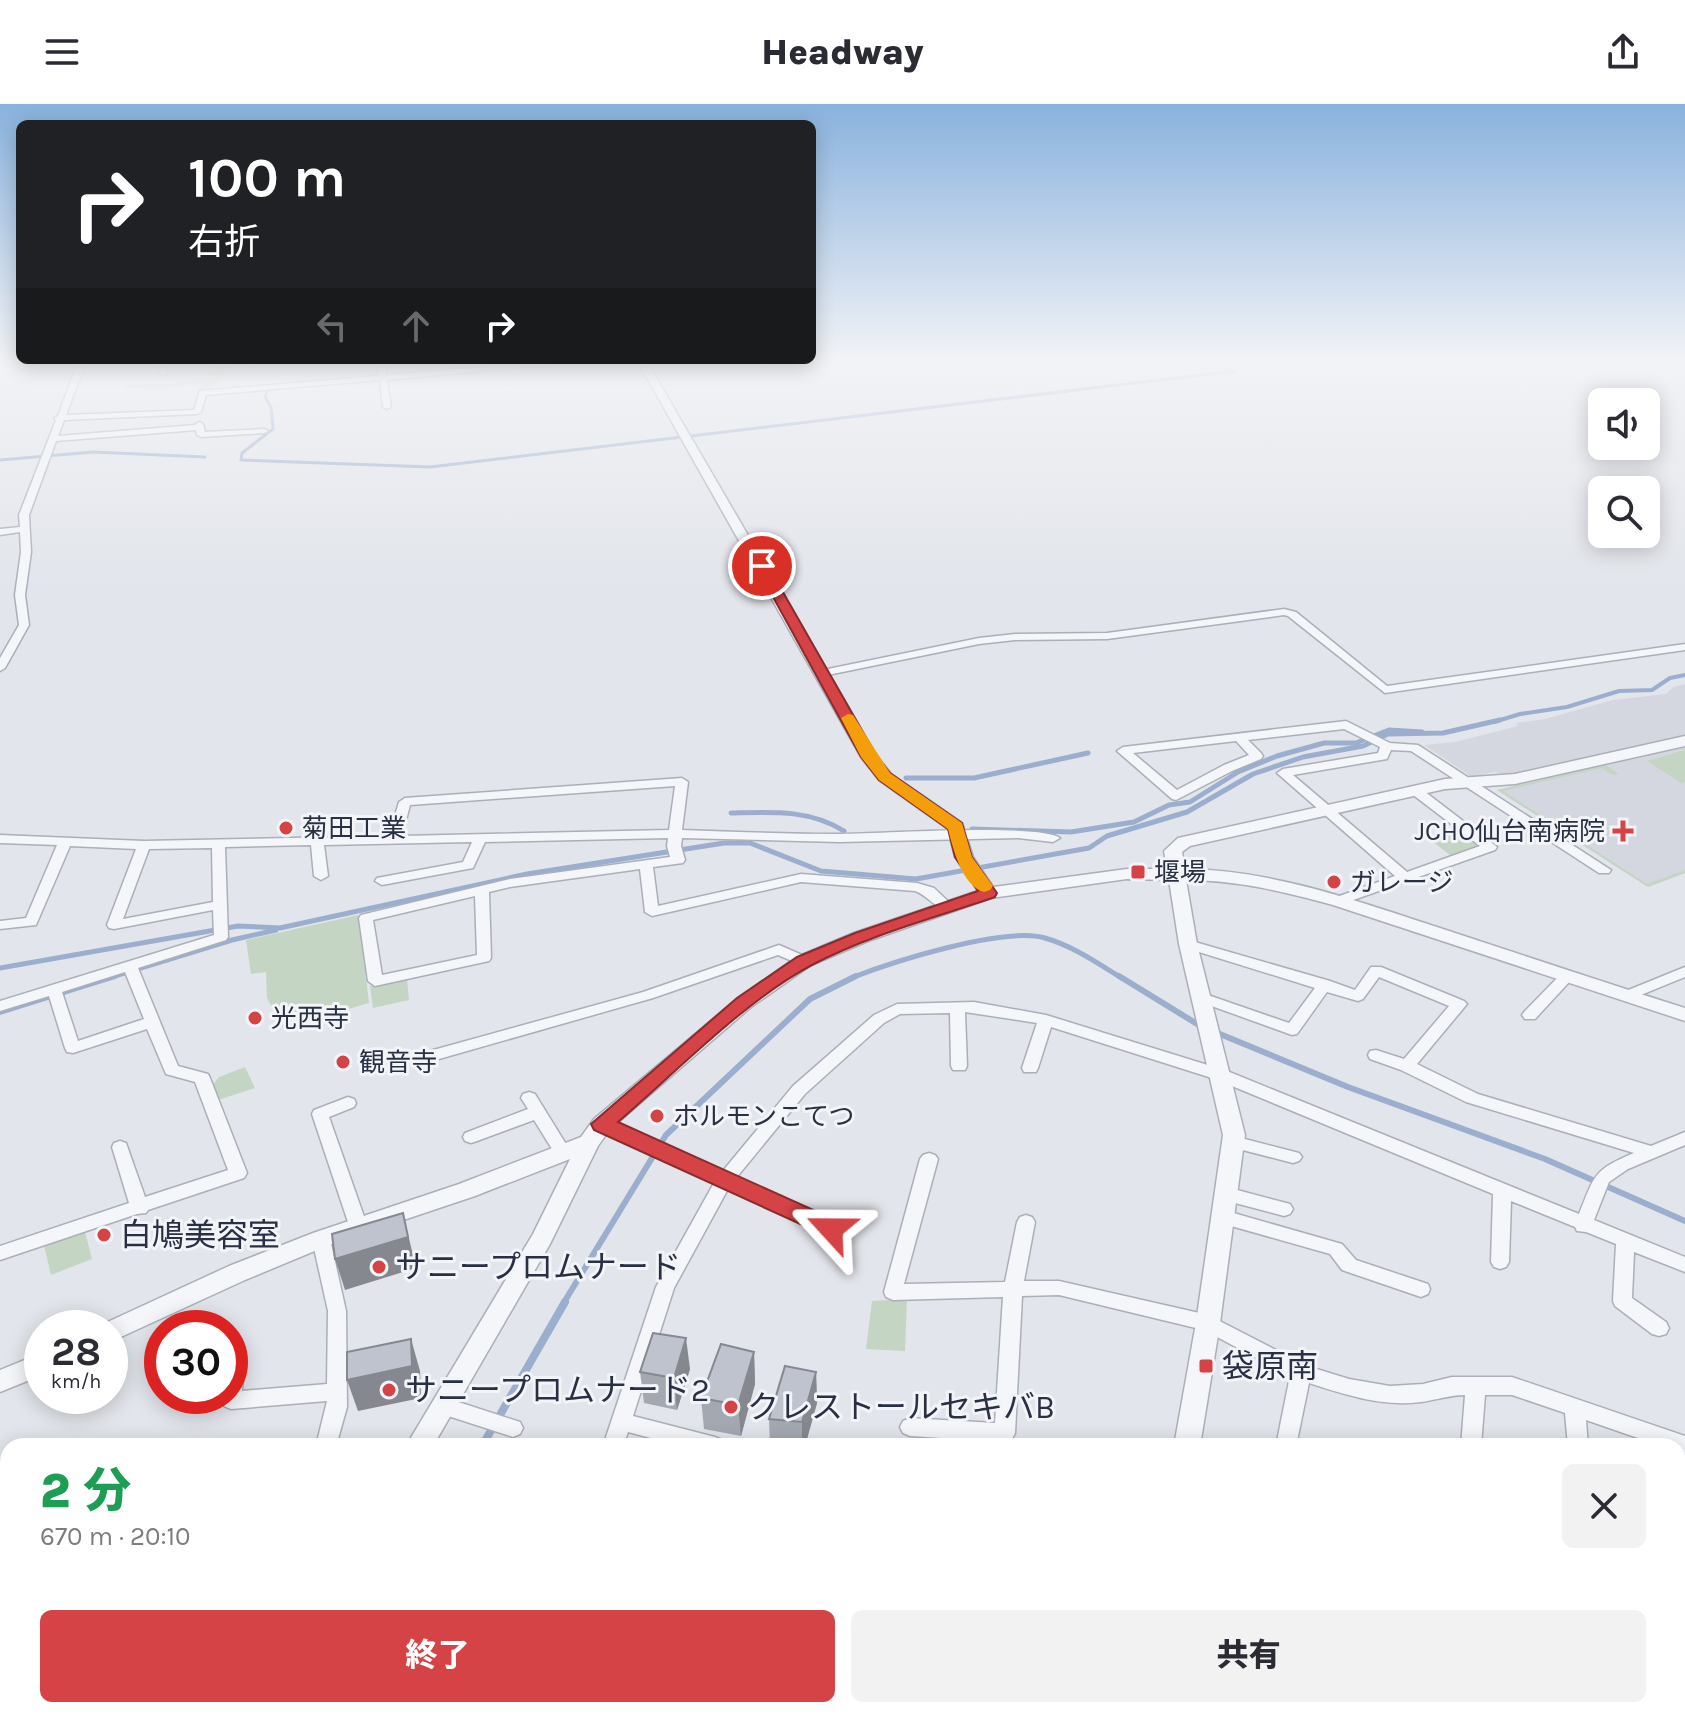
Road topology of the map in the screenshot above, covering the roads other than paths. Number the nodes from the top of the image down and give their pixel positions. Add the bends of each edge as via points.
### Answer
1 (72, 437) edge
2 (686, 437) edge
3 (51, 439) joint
4 (24, 529) junction
5 (0, 532) edge
6 (1685, 647) edge
7 (0, 668) edge
8 (823, 673) junction
9 (1238, 737) junction
10 (1685, 741) edge
11 (1385, 745) junction
12 (1468, 782) junction
13 (1416, 791) junction
14 (1324, 811) junction
15 (959, 835) junction
16 (481, 837) junction
17 (1053, 838) dead end
18 (0, 839) edge
19 (394, 840) junction
20 (317, 842) junction
21 (218, 843) junction
22 (64, 844) junction
23 (144, 845) junction
24 (675, 845) junction
25 (646, 864) junction
26 (1604, 870) dead end
27 (1177, 874) junction
28 (321, 876) dead end
29 (1404, 877) junction
30 (382, 881) dead end
31 (482, 890) junction
32 (988, 893) junction
33 (1339, 901) junction
34 (219, 905) junction
35 (946, 906) junction
36 (0, 925) edge
37 (1188, 944) junction
38 (804, 961) junction
39 (131, 970) junction
40 (1685, 972) edge
41 (1567, 976) junction
42 (1325, 984) junction
43 (56, 994) junction
44 (1626, 996) junction
45 (1200, 997) junction
46 (0, 1006) edge
47 (957, 1008) junction
48 (1530, 1015) dead end
49 (1685, 1015) edge
50 (1046, 1020) junction
51 (152, 1022) junction
52 (1376, 1055) dead end
53 (432, 1056) dead end
54 (959, 1066) dead end
55 (1407, 1066) junction
56 (1030, 1068) dead end
57 (1221, 1075) junction
58 (348, 1103) dead end
59 (596, 1134) junction
60 (471, 1137) dead end
61 (1685, 1138) edge
62 (1233, 1142) junction
63 (120, 1147) dead end
64 (1652, 1152) junction
65 (563, 1153) junction
66 (1293, 1157) dead end
67 (929, 1159) dead end
68 (724, 1181) junction
69 (1502, 1192) junction
70 (1225, 1206) junction
71 (140, 1208) junction
72 (1284, 1209) dead end
73 (1026, 1222) dead end
74 (358, 1225) junction
75 (1583, 1226) junction
76 (831, 1229) dead end
77 (321, 1239) junction
78 (1625, 1242) junction
79 (0, 1253) edge
80 (1500, 1262) dead end
81 (1685, 1265) edge
82 (1013, 1288) junction
83 (1421, 1289) dead end
84 (1208, 1323) junction
85 (128, 1324) edge
86 (1659, 1328) dead end
87 (24, 1371) edge
88 (1301, 1372) junction
89 (0, 1381) edge
90 (1476, 1385) junction
91 (337, 1392) junction
92 (248, 1399) edge
93 (443, 1406) junction
94 (1575, 1406) junction
95 (620, 1421) junction
96 (910, 1427) dead end
97 (513, 1428) dead end
98 (328, 1438) edge
99 (424, 1438) edge
100 (615, 1438) edge
101 (685, 1438) edge
102 (1188, 1438) edge
103 (1288, 1438) edge
104 (1472, 1438) edge
105 (1577, 1438) edge
106 (1665, 1438) edge

1 - 3 street
2 - 8 street
3 - 4 street via 24,515
4 - 5 street
4 - 7 street via 24,625
6 - 8 street via 1385,690 1284,612 1107,636 1003,638
8 - 15 street via 885,777 956,827
9 - 9 street via 1181,744 1123,751 1176,796 1257,756
9 - 11 street via 1346,725
10 - 12 street via 1515,779
11 - 12 street via 1414,748
11 - 14 street via 1383,756 1283,773
12 - 13 street
12 - 26 street
13 - 14 street
13 - 29 street via 1490,847
14 - 27 street via 1184,842 1173,851
14 - 29 street
15 - 17 street
15 - 24 street
15 - 32 street via 969,864
16 - 19 street
16 - 24 street
16 - 30 street via 468,865
18 - 22 street
19 - 20 street
19 - 24 street via 405,802 682,782
20 - 21 street
20 - 28 street
21 - 23 street
21 - 34 street
22 - 23 street
22 - 36 street via 31,922
23 - 34 street via 114,925
24 - 25 street via 678,860
25 - 31 street
25 - 35 street via 652,912 801,878 917,887
27 - 32 street via 1127,874
27 - 33 street via 1248,879
27 - 37 street
29 - 33 street
31 - 31 street via 366,918 375,981 484,958
32 - 35 street
33 - 41 street
34 - 39 street via 221,937
35 - 38 street
37 - 42 street
37 - 45 street
38 - 53 street via 779,950 648,995
38 - 59 street via 744,1003
39 - 43 street
39 - 51 street
40 - 44 street
41 - 44 street
41 - 48 street
42 - 45 street via 1292,1030
42 - 55 street via 1358,996 1376,970 1459,1004
43 - 46 street
43 - 51 street via 73,1048
44 - 49 street
45 - 57 street
47 - 50 street
47 - 54 street
47 - 68 street via 897,1009 879,1019 799,1090
50 - 56 street
50 - 57 street
51 - 71 street via 172,1070 202,1078 238,1173
52 - 55 street
55 - 64 street via 1472,1098
57 - 62 street
57 - 69 street
58 - 74 street via 320,1114
59 - 65 street
59 - 68 street via 644,1142
59 - 93 street
60 - 65 street via 533,1105
61 - 64 street
62 - 66 street
62 - 70 street
63 - 71 street
64 - 75 street via 1622,1165 1599,1186
65 - 74 street
67 - 82 street via 893,1292
68 - 76 street
68 - 95 street via 665,1287
69 - 75 street
69 - 80 street
70 - 72 street
70 - 83 street via 1336,1249 1349,1265
70 - 84 street
71 - 79 street
73 - 82 street
74 - 77 street
75 - 78 street
77 - 85 street
77 - 91 street via 337,1311
78 - 81 street
78 - 86 street via 1622,1301
82 - 84 street via 1059,1288
82 - 96 street via 1005,1433
84 - 88 street
84 - 102 street
87 - 89 street
88 - 90 street via 1390,1395
88 - 103 street
90 - 94 street via 1512,1386
90 - 104 street
91 - 92 street
91 - 98 street
93 - 97 street
93 - 99 street
94 - 105 street
94 - 106 street
95 - 100 street
95 - 101 street

